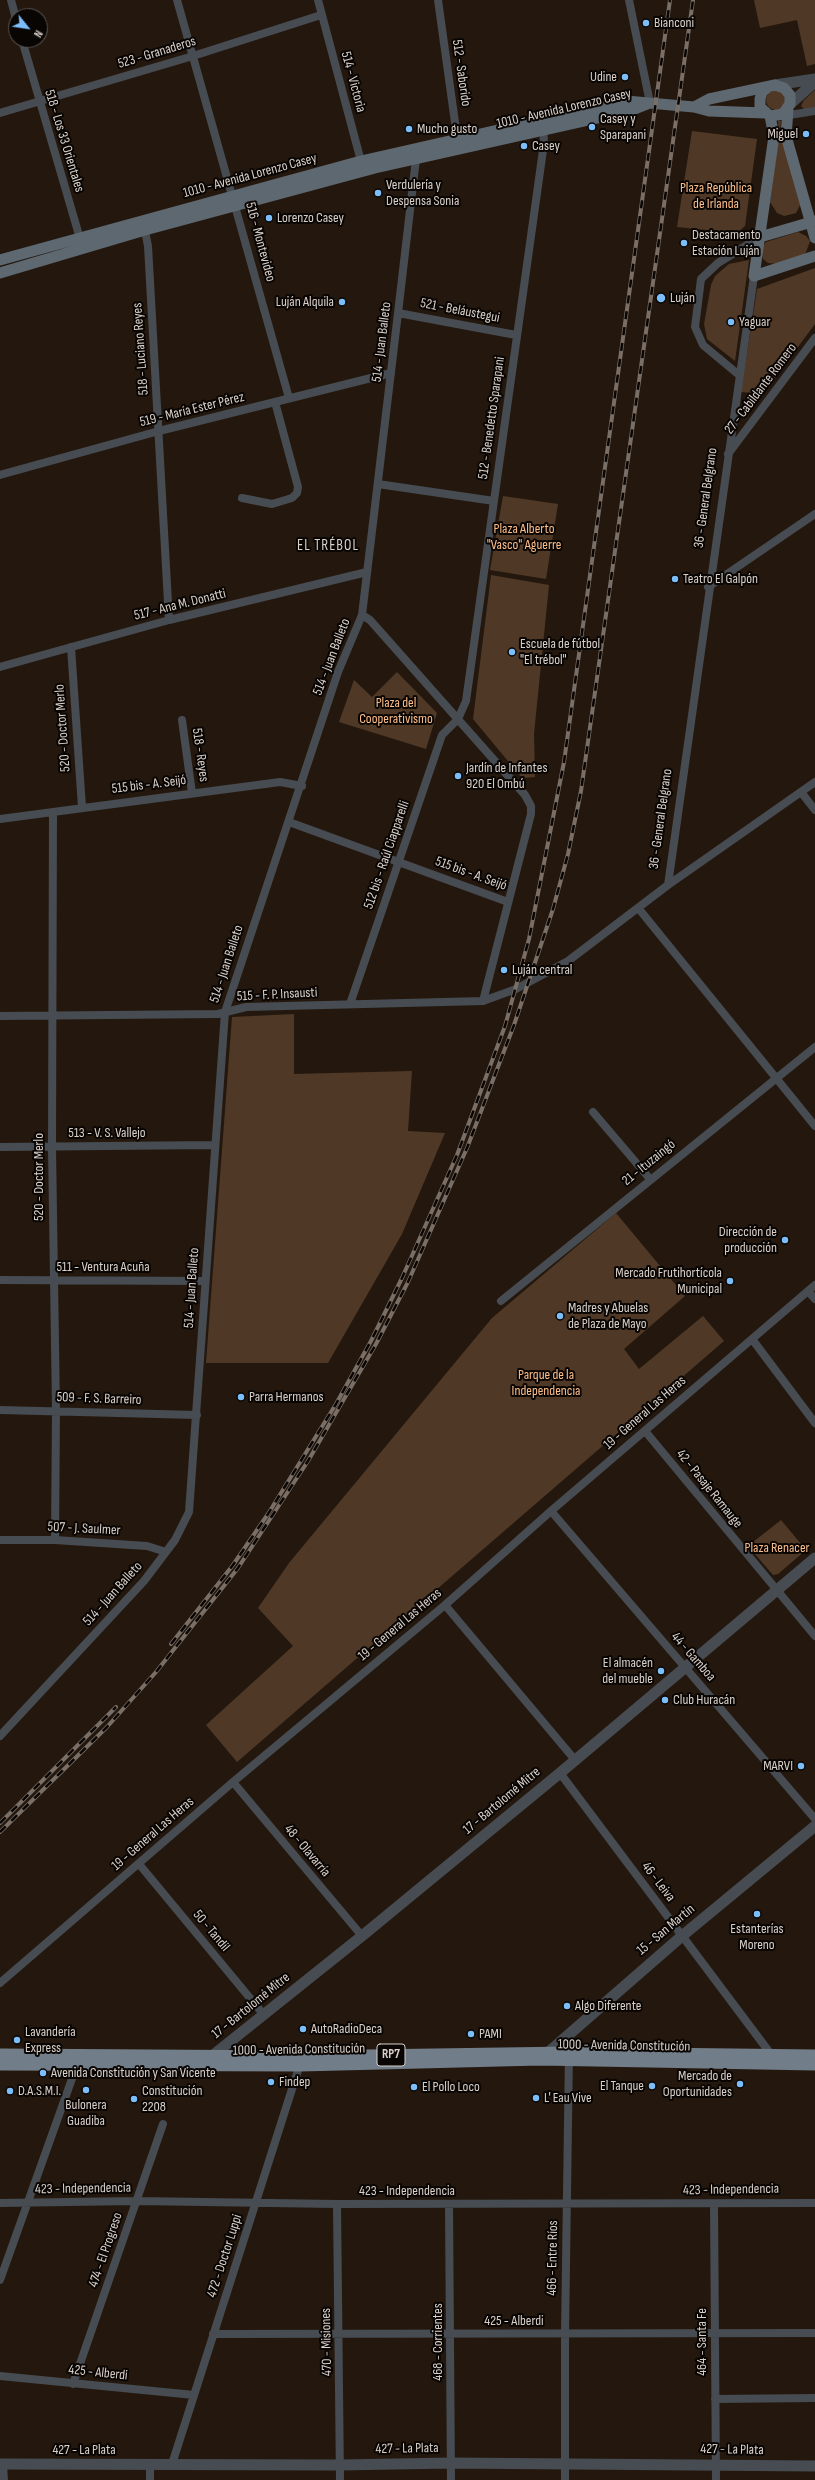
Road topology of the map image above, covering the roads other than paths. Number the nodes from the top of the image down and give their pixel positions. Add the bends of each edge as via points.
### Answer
1 (177, 0) edge
2 (318, 0) edge
3 (438, 0) edge
4 (629, 0) edge
5 (321, 15) junction
6 (24, 48) edge
7 (194, 56) junction
8 (815, 79) edge
9 (815, 82) edge
10 (771, 86) junction
11 (39, 103) junction
12 (650, 103) junction
13 (694, 107) junction
14 (815, 111) edge
15 (779, 112) junction
16 (0, 113) edge
17 (543, 124) junction
18 (458, 144) junction
19 (414, 155) junction
20 (362, 166) junction
21 (235, 200) junction
22 (812, 222) edge
23 (143, 225) junction
24 (80, 237) junction
25 (760, 237) junction
26 (815, 238) edge
27 (82, 248) junction
28 (815, 256) edge
29 (0, 260) edge
30 (0, 273) edge
31 (754, 276) junction
32 (398, 313) junction
33 (516, 335) junction
34 (815, 338) edge
35 (391, 373) junction
36 (739, 375) junction
37 (289, 398) junction
38 (275, 402) junction
39 (159, 431) junction
40 (727, 455) junction
41 (0, 475) edge
42 (378, 484) junction
43 (242, 498) dead end
44 (494, 501) junction
45 (815, 514) edge
46 (367, 572) junction
47 (708, 587) junction
48 (362, 615) junction
49 (169, 620) junction
50 (71, 647) junction
51 (0, 667) edge
52 (458, 719) junction
53 (182, 720) dead end
54 (815, 782) edge
55 (302, 786) junction
56 (801, 792) junction
57 (192, 793) junction
58 (82, 807) junction
59 (815, 810) edge
60 (53, 813) junction
61 (0, 819) edge
62 (289, 822) junction
63 (398, 861) junction
64 (668, 885) junction
65 (508, 902) junction
66 (639, 909) junction
67 (484, 1001) junction
68 (350, 1004) junction
69 (225, 1012) junction
70 (0, 1016) edge
71 (53, 1016) junction
72 (815, 1047) edge
73 (775, 1077) junction
74 (593, 1112) dead end
75 (815, 1126) edge
76 (214, 1146) junction
77 (0, 1147) edge
78 (52, 1147) junction
79 (650, 1179) junction
80 (0, 1280) edge
81 (53, 1280) junction
82 (205, 1281) junction
83 (815, 1285) edge
84 (808, 1291) junction
85 (815, 1299) edge
86 (500, 1301) dead end
87 (752, 1339) junction
88 (0, 1410) edge
89 (56, 1410) junction
90 (197, 1415) junction
91 (815, 1423) edge
92 (645, 1431) junction
93 (551, 1510) junction
94 (0, 1540) edge
95 (55, 1540) junction
96 (166, 1552) junction
97 (815, 1558) edge
98 (776, 1591) junction
99 (445, 1605) junction
100 (815, 1636) edge
101 (686, 1669) junction
102 (0, 1736) edge
103 (575, 1760) junction
104 (560, 1773) junction
105 (232, 1782) junction
106 (815, 1819) edge
107 (815, 1826) edge
108 (139, 1864) junction
109 (362, 1936) junction
110 (682, 1936) junction
111 (0, 1983) edge
112 (264, 2015) junction
113 (562, 2039) junction
114 (548, 2052) junction
115 (0, 2054) edge
116 (771, 2054) junction
117 (815, 2055) edge
118 (569, 2056) junction
119 (78, 2060) junction
120 (540, 2060) junction
121 (212, 2061) junction
122 (301, 2061) junction
123 (779, 2064) junction
124 (0, 2065) edge
125 (815, 2065) edge
126 (163, 2124) dead end
127 (137, 2201) junction
128 (0, 2203) edge
129 (27, 2203) junction
130 (256, 2203) junction
131 (815, 2203) edge
132 (337, 2204) junction
133 (449, 2204) junction
134 (567, 2204) junction
135 (714, 2204) junction
136 (0, 2280) edge
137 (815, 2333) edge
138 (213, 2334) junction
139 (340, 2334) junction
140 (451, 2334) junction
141 (565, 2334) junction
142 (715, 2334) junction
143 (0, 2376) edge
144 (73, 2384) junction
145 (194, 2395) junction
146 (815, 2398) edge
147 (715, 2399) junction
148 (451, 2463) junction
149 (2, 2464) edge
150 (172, 2464) junction
151 (566, 2464) junction
152 (150, 2465) junction
153 (340, 2465) junction
154 (716, 2465) junction
155 (815, 2466) edge
156 (4, 2480) edge
157 (150, 2480) edge
158 (340, 2480) edge
159 (452, 2480) edge
160 (565, 2480) edge
161 (716, 2480) edge

1 - 7 street, 516 - Montevideo
2 - 5 street, 514 - Victoria
3 - 18 street, 512 - Saborido
4 - 12 street
5 - 7 street, 523 - Granaderos
5 - 20 street, 514 - Victoria
6 - 11 street, 518 - Los 33 Orientales
7 - 11 street, 523 - Granaderos
7 - 21 street, 516 - Montevideo
8 - 10 street
9 - 15 street
10 - 13 main road via 709,99
10 - 15 main road via 784,88 790,95
10 - 15 main road via 762,92 760,107
11 - 16 street, 523 - Granaderos
11 - 24 street, 518 - Los 33 Orientales
12 - 13 main road
12 - 17 main road, 1010 - Avenida Lorenzo Casey via 630,111
13 - 15 main road via 709,111
14 - 15 street
15 - 22 main road
15 - 25 main road, 36 - General Belgrano
17 - 18 main road, 1010 - Avenida Lorenzo Casey
17 - 33 street, 512 - Benedetto Sparapani via 544,142
18 - 19 main road, 1010 - Avenida Lorenzo Casey
19 - 20 main road, 1010 - Avenida Lorenzo Casey
19 - 32 street, 514 - Juan Balleto
20 - 21 main road, 1010 - Avenida Lorenzo Casey
21 - 23 main road, 1010 - Avenida Lorenzo Casey
21 - 37 street, 516 - Montevideo
22 - 25 main road
22 - 26 main road
23 - 24 main road, 1010 - Avenida Lorenzo Casey
23 - 27 main road, 1010 - Avenida Lorenzo Casey
23 - 39 street, 518 - Luciano Reyes
24 - 27 street, 518 - Los 33 Orientales
24 - 29 main road, 1010 - Avenida Lorenzo Casey
25 - 31 main road, 36 - General Belgrano
25 - 36 street via 718,263 701,279 695,327 703,344
27 - 30 main road, 1010 - Avenida Lorenzo Casey
28 - 31 main road
31 - 36 street, 36 - General Belgrano
32 - 33 street, 521 - Beláustegui
32 - 35 street, 514 - Juan Balleto
33 - 44 street, 512 - Benedetto Sparapani
34 - 40 street, 27 - Cabildante Romero
35 - 37 street, 519 - María Ester Pérez
35 - 42 street, 514 - Juan Balleto
36 - 40 street, 36 - General Belgrano
37 - 38 street, 519 - María Ester Pérez
38 - 39 street, 519 - María Ester Pérez
38 - 43 street via 298,487 297,493 292,498 272,504
39 - 41 street, 519 - María Ester Pérez
39 - 49 street, 518 - Luciano Reyes
40 - 47 street, 36 - General Belgrano
42 - 44 street
42 - 46 street, 514 - Juan Balleto
44 - 52 street, 512 - Benedetto Sparapani via 466,701
45 - 47 street
46 - 48 street, 514 - Juan Balleto
46 - 49 street, 517 - Ana M. Donatti
47 - 64 street, 36 - General Belgrano
48 - 52 street via 370,620
48 - 55 street, 514 - Juan Balleto via 338,672
49 - 50 street, 517 - Ana M. Donatti
50 - 51 street, 517 - Ana M. Donatti
50 - 58 street, 520 - Doctor Merlo
52 - 63 street, 512 bis - Raúl Ciapparelli via 442,735
52 - 65 street via 529,800 532,814
53 - 57 street, 518 - Reyes
54 - 56 street, 515 - F. P. Insausti
55 - 57 street, 515 bis - A. Seijó via 280,782
55 - 62 street, 514 - Juan Balleto
56 - 59 street
56 - 64 street, 515 - F. P. Insausti
57 - 58 street, 515 bis - A. Seijó
58 - 60 street, 515 bis - A. Seijó
60 - 61 street, 515 bis - A. Seijó
60 - 71 street, 520 - Doctor Merlo
62 - 63 street, 515 bis - A. Seijó
62 - 69 street, 514 - Juan Balleto
63 - 65 street, 515 bis - A. Seijó
63 - 68 street, 512 bis - Raúl Ciapparelli
64 - 66 street, 515 - F. P. Insausti
65 - 67 street
66 - 67 street, 515 - F. P. Insausti via 552,971
66 - 73 street
67 - 68 street, 515 - F. P. Insausti
68 - 69 street, 515 - F. P. Insausti via 246,1006
69 - 71 street, 515 - F. P. Insausti
69 - 76 street, 514 - Juan Balleto
70 - 71 street, 515 - F. P. Insausti
71 - 78 street, 520 - Doctor Merlo
72 - 73 street, 21 - Ituzaingó
73 - 75 street
73 - 79 street, 21 - Ituzaingó
74 - 79 street
76 - 78 street, 513 - V. S. Vallejo
76 - 82 street, 514 - Juan Balleto
77 - 78 street, 513 - V. S. Vallejo
78 - 81 street, 520 - Doctor Merlo
79 - 86 street, 21 - Ituzaingó
80 - 81 street, 511 - Ventura Acuña
81 - 82 street, 511 - Ventura Acuña
81 - 89 street, 520 - Doctor Merlo
82 - 90 street, 514 - Juan Balleto
83 - 84 street, 19 - General Las Heras
84 - 85 street
84 - 87 street, 19 - General Las Heras
87 - 91 street
87 - 92 street, 19 - General Las Heras
88 - 89 street, 509 - F. S. Barreiro
89 - 90 street, 509 - F. S. Barreiro
89 - 95 street, 520 - Doctor Merlo
90 - 96 street, 514 - Juan Balleto via 189,1512 182,1530
92 - 93 street, 19 - General Las Heras
92 - 98 street, 42 - Pasaje Ramauge
93 - 99 street, 19 - General Las Heras
93 - 101 street, 44 - Gamboa
94 - 95 street, 507 - J. Saulmer
95 - 96 street, 507 - J. Saulmer via 147,1546
96 - 102 street, 514 - Juan Balleto via 123,1604
97 - 98 street, 17 - Bartolomé Mitre
98 - 100 street, 42 - Pasaje Ramauge
98 - 101 street, 17 - Bartolomé Mitre
99 - 103 street
99 - 105 street, 19 - General Las Heras
101 - 103 street, 17 - Bartolomé Mitre
101 - 106 street, 44 - Gamboa
103 - 104 street, 17 - Bartolomé Mitre
104 - 109 street, 17 - Bartolomé Mitre
104 - 110 street, 46 - Leiva
105 - 108 street, 19 - General Las Heras
105 - 109 street, 48 - Olavarría
107 - 110 street, 15 - San Martín
108 - 111 street, 19 - General Las Heras
108 - 112 street, 50 - Tandil
109 - 112 street, 17 - Bartolomé Mitre
110 - 113 street, 15 - San Martín
110 - 116 street, 46 - Leiva
112 - 121 street, 17 - Bartolomé Mitre
113 - 114 street, 15 - San Martín
113 - 118 street, 466 - Entre Ríos
114 - 118 main road, 1000 - Avenida Constitución / RP7
114 - 120 street, 15 - San Martín
114 - 122 main road, 1000 - Avenida Constitución / RP7
115 - 119 main road, 1000 - Avenida Constitución / RP7
116 - 117 main road, 1000 - Avenida Constitución / RP7
116 - 118 main road, 1000 - Avenida Constitución / RP7
116 - 123 street, 46 - Leiva
118 - 120 main road, 1000 - Avenida Constitución / RP7
118 - 123 main road, 1000 - Avenida Constitución / RP7
118 - 134 street, 466 - Entre Ríos
119 - 121 main road, 1000 - Avenida Constitución / RP7
119 - 124 main road, 1000 - Avenida Constitución / RP7
119 - 129 street
120 - 122 main road, 1000 - Avenida Constitución / RP7
121 - 122 main road, 1000 - Avenida Constitución / RP7
122 - 130 street, 472 - Doctor Luppi
123 - 125 main road, 1000 - Avenida Constitución / RP7
126 - 127 street, 474 - El Progreso
127 - 129 street, 423 - Independencia
127 - 130 street, 423 - Independencia
127 - 144 street, 474 - El Progreso
128 - 129 street, 423 - Independencia
129 - 136 street
130 - 132 street, 423 - Independencia
130 - 138 street, 472 - Doctor Luppi
131 - 135 street, 423 - Independencia
132 - 133 street, 423 - Independencia
132 - 139 street, 470 - Misiones
133 - 134 street, 423 - Independencia
133 - 140 street, 468 - Corrientes
134 - 135 street, 423 - Independencia
134 - 141 street, 466 - Entre Ríos
135 - 142 street, 464 - Santa Fe
137 - 142 street, 425 - Alberdi
138 - 139 street, 425 - Alberdi
138 - 145 street, 472 - Doctor Luppi
139 - 140 street, 425 - Alberdi
139 - 153 street, 470 - Misiones
140 - 141 street, 425 - Alberdi
140 - 148 street, 468 - Corrientes
141 - 142 street, 425 - Alberdi
141 - 151 street, 466 - Entre Ríos
142 - 147 street, 464 - Santa Fe
143 - 144 street, 425 - Alberdi
144 - 145 street, 425 - Alberdi
145 - 150 street, 472 - Doctor Luppi
146 - 147 street
147 - 154 street, 464 - Santa Fe
148 - 151 street, 427 - La Plata
148 - 153 street, 427 - La Plata
148 - 159 street, 468 - Corrientes
149 - 152 street, 427 - La Plata
149 - 156 street
150 - 152 street, 427 - La Plata
150 - 153 street, 427 - La Plata
151 - 154 street, 427 - La Plata
151 - 160 street, 466 - Entre Ríos
152 - 157 street
153 - 158 street, 470 - Misiones
154 - 155 street, 427 - La Plata
154 - 161 street, 464 - Santa Fe

